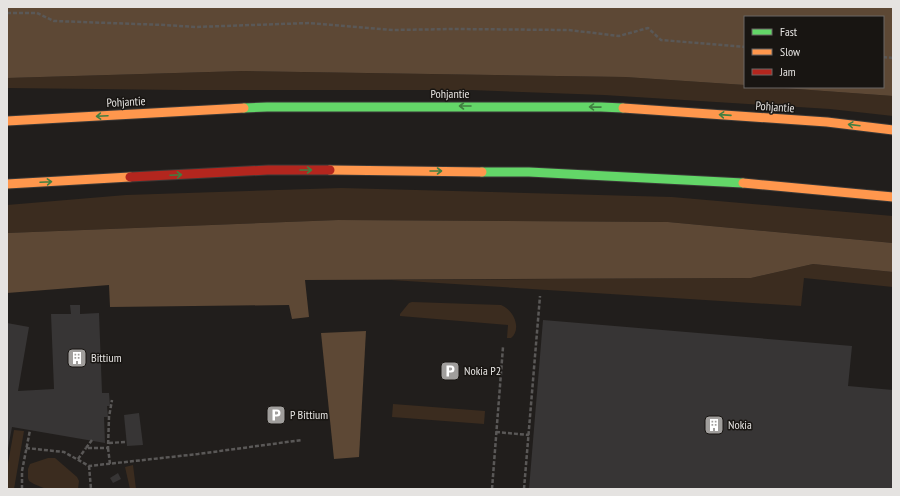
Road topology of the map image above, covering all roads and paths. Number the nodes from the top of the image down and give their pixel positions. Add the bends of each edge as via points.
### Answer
1 (7, 13) edge
2 (744, 47) edge
3 (94, 107) dead end
4 (267, 107) junction
5 (7, 121) edge
6 (893, 130) edge
7 (7, 184) edge
8 (893, 197) edge
9 (540, 296) dead end
10 (503, 347) dead end
11 (112, 400) dead end
12 (30, 430) dead end
13 (496, 432) junction
14 (529, 435) junction
15 (92, 440) dead end
16 (302, 440) dead end
17 (125, 442) dead end
18 (108, 443) junction
19 (26, 448) junction
20 (86, 448) junction
21 (108, 448) junction
22 (78, 459) junction
23 (110, 464) junction
24 (90, 466) junction
25 (22, 489) edge
26 (91, 489) edge
27 (492, 489) edge
28 (524, 489) edge

1 - 2 path via 37,13 54,21 165,24 196,28 310,23 393,30 569,30 619,36 648,28 661,40
3 - 4 highway
4 -> 5 highway, Pohjantie
6 -> 4 highway, Pohjantie via 828,122 601,107
7 -> 8 highway via 268,170 530,172 734,182
9 - 14 path
10 - 13 path
11 - 18 path
12 - 19 path
13 - 14 path
13 - 27 path
14 - 28 path
15 - 20 path
16 - 23 path
17 - 18 path
18 - 21 path
19 - 22 path via 64,452
19 - 25 path
20 - 21 path
20 - 22 path
21 - 23 path
22 - 24 path
23 - 24 path
24 - 26 path

